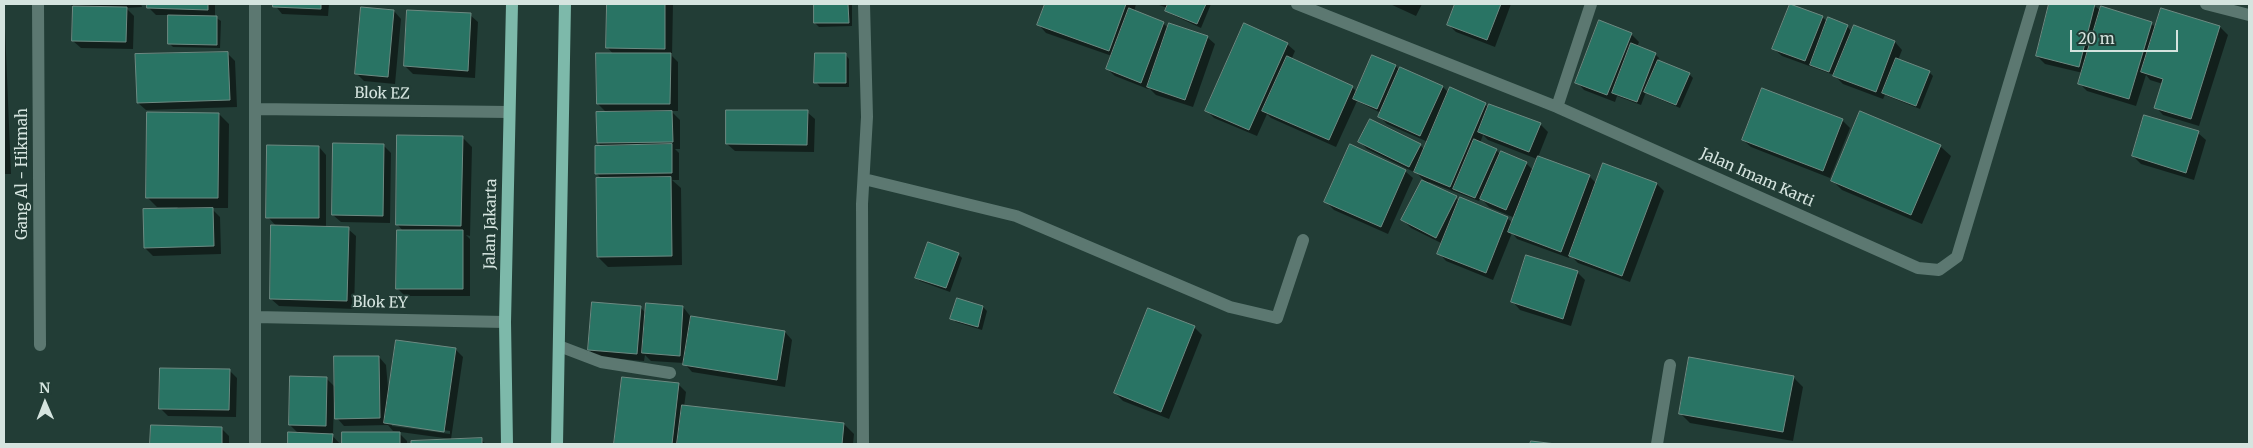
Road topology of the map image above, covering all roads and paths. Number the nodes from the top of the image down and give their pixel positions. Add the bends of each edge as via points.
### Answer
1 (38, 4) edge
2 (255, 4) edge
3 (512, 4) edge
4 (565, 4) edge
5 (864, 4) edge
6 (1297, 4) edge
7 (1591, 4) edge
8 (2033, 4) edge
9 (2206, 4) edge
10 (1326, 9) edge
11 (2249, 15) edge
12 (1557, 107) junction
13 (255, 109) junction
14 (509, 112) junction
15 (864, 179) junction
16 (1303, 240) dead end
17 (255, 317) junction
18 (505, 322) junction
19 (40, 345) dead end
20 (559, 346) junction
21 (1670, 365) dead end
22 (670, 373) dead end
23 (255, 444) edge
24 (507, 444) edge
25 (557, 444) edge
26 (863, 444) edge
27 (1657, 444) edge

1 - 19 street, Gang Al - Hikmah
2 - 13 street
3 - 14 main road, Jalan Jakarta
4 - 20 main road
5 - 15 street via 867,117
6 - 10 street, Jalan Imam Karti
7 - 12 street
8 - 12 street, Jalan Imam Karti via 1956,257 1939,270 1918,268
9 - 11 street
10 - 12 street, Jalan Imam Karti
13 - 14 street, Blok EZ
13 - 17 street
14 - 18 main road, Jalan Jakarta
15 - 16 street via 1016,216 1230,307 1277,318
15 - 26 street
17 - 18 street, Blok EY
17 - 23 street
18 - 24 main road, Jalan Jakarta
20 - 22 street via 600,362
20 - 25 main road
21 - 27 street

